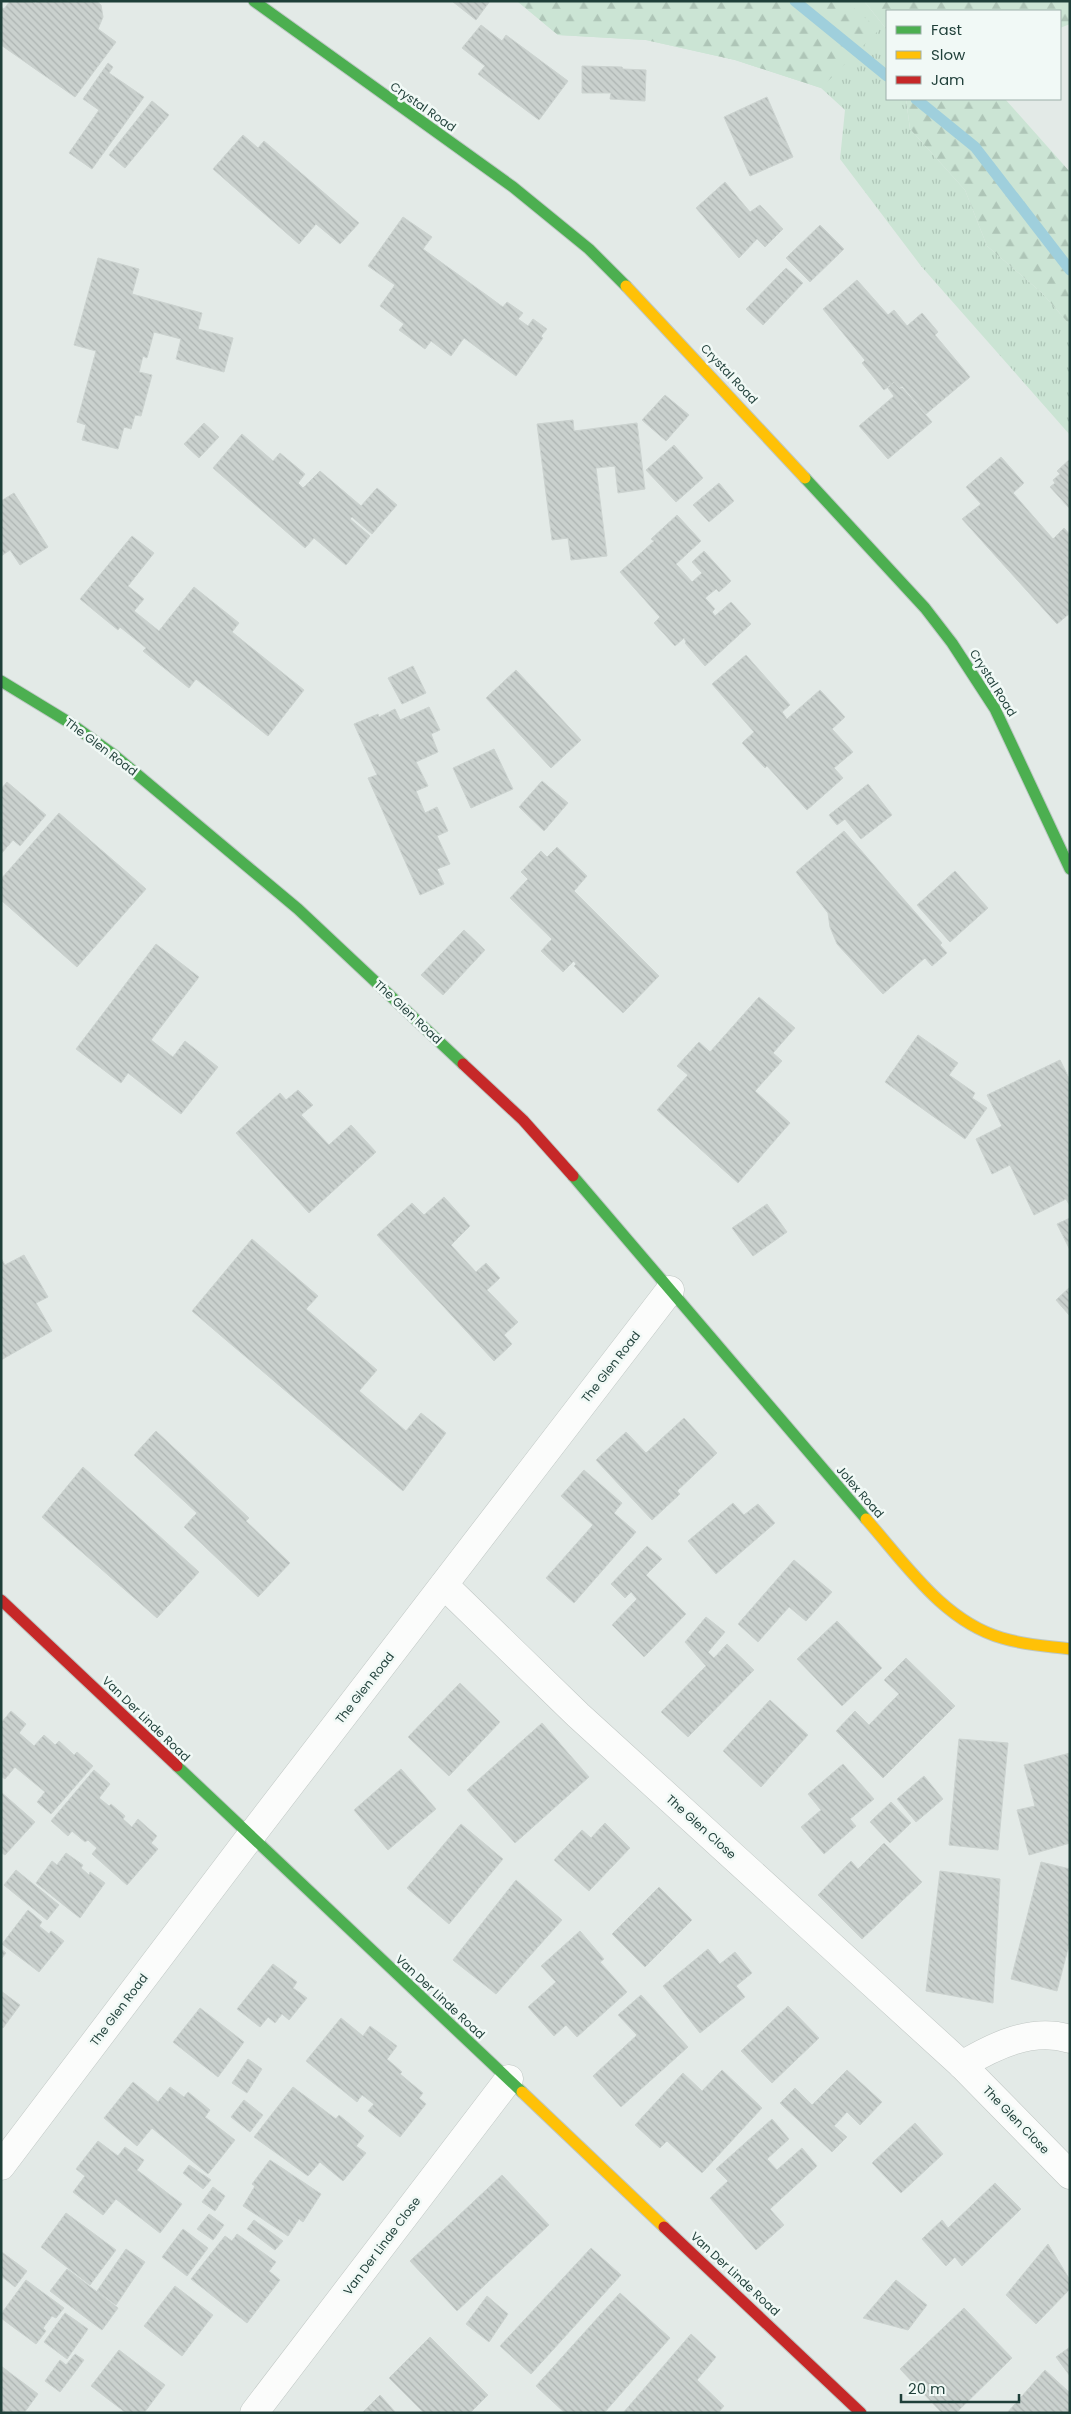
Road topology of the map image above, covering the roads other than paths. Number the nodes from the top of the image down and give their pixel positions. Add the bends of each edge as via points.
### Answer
1 (254, 1) edge
2 (1, 681) edge
3 (1070, 869) edge
4 (670, 1290) junction
5 (444, 1585) junction
6 (1, 1600) edge
7 (1070, 1649) edge
8 (250, 1837) junction
9 (1070, 2039) edge
10 (962, 2065) junction
11 (509, 2079) junction
12 (1, 2166) edge
13 (1070, 2175) edge
14 (254, 2413) edge
15 (861, 2413) edge

1 - 3 street, Crystal Road via 513,187 589,250 644,303 925,608 995,709
2 - 4 street, The Glen Road via 114,755 298,909 523,1120
4 - 5 street, The Glen Road
4 - 7 street, Jolex Road via 935,1598 978,1629 1001,1638
5 - 8 street, The Glen Road
5 - 10 street, The Glen Close via 578,1715
6 - 8 street, Van Der Linde Road
8 - 11 street, Van Der Linde Road
8 - 12 street, The Glen Road
9 - 10 street via 1028,2036 988,2049
10 - 13 street, The Glen Close
11 - 14 street, Van Der Linde Close
11 - 15 street, Van Der Linde Road

